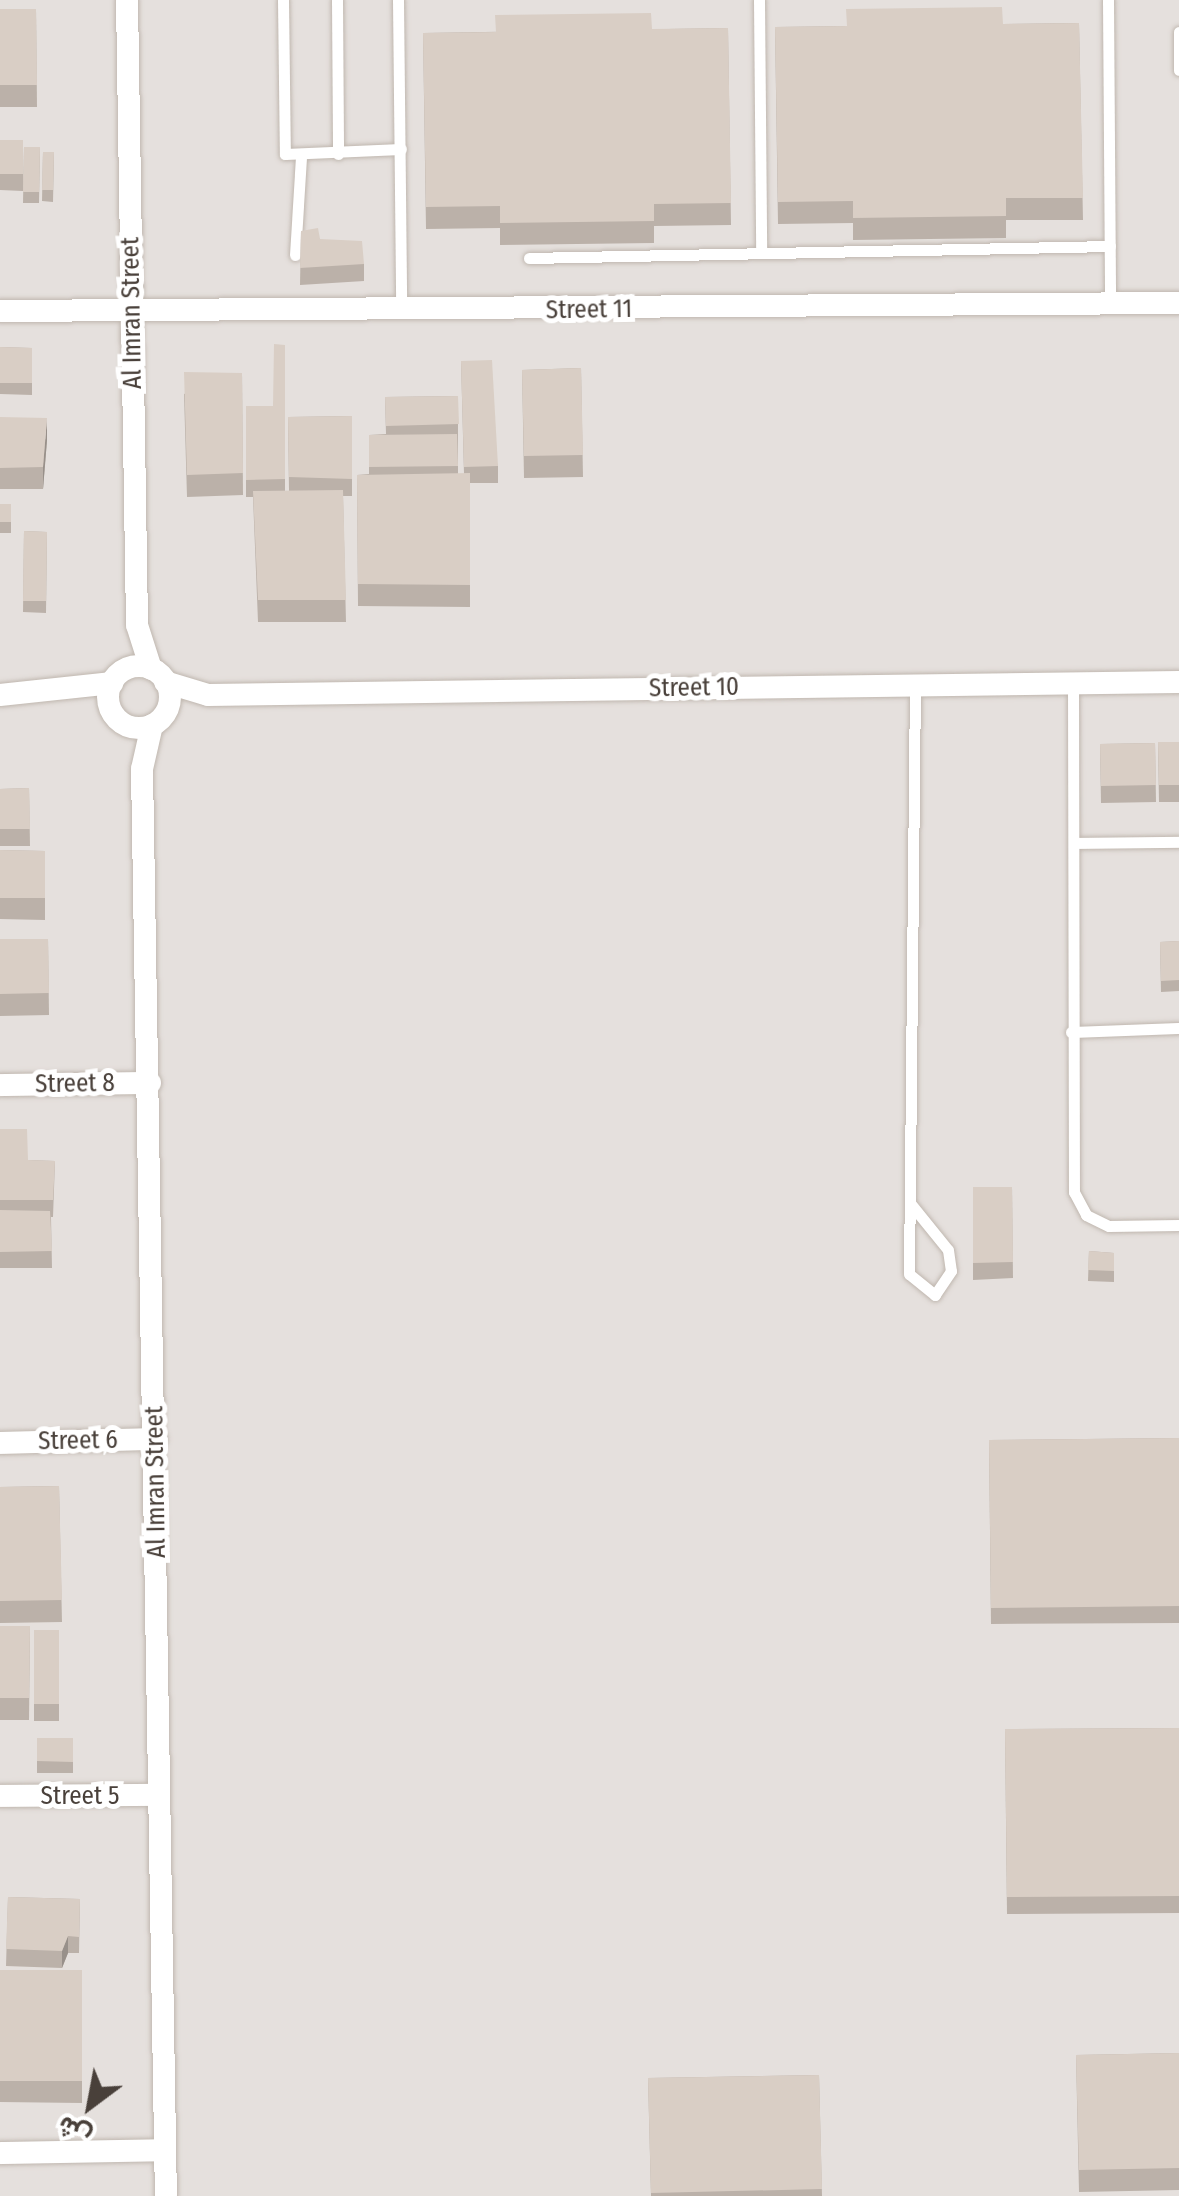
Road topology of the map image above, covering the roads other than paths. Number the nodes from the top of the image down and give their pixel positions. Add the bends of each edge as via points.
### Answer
1 (128, 0) edge
2 (283, 0) edge
3 (338, 0) edge
4 (398, 0) edge
5 (759, 0) edge
6 (1108, 0) edge
7 (1179, 32) edge
8 (1179, 70) edge
9 (401, 149) junction
10 (338, 154) junction
11 (301, 156) junction
12 (1110, 246) junction
13 (761, 252) junction
14 (295, 255) dead end
15 (528, 258) dead end
16 (1179, 303) edge
17 (1110, 304) junction
18 (132, 308) junction
19 (0, 312) edge
20 (402, 312) junction
21 (136, 625) junction
22 (158, 675) junction
23 (117, 677) junction
24 (1073, 682) junction
25 (1179, 682) edge
26 (914, 684) junction
27 (58, 694) junction
28 (0, 695) edge
29 (208, 695) junction
30 (118, 718) junction
31 (159, 719) junction
32 (142, 768) junction
33 (1179, 842) edge
34 (1076, 844) junction
35 (1179, 1028) edge
36 (1071, 1032) junction
37 (150, 1083) junction
38 (0, 1084) edge
39 (910, 1204) junction
40 (1179, 1225) edge
41 (156, 1440) junction
42 (0, 1442) edge
43 (0, 1796) edge
44 (160, 1796) junction
45 (165, 2150) junction
46 (0, 2153) edge
47 (166, 2196) edge

1 - 18 street, Al Imran Street
2 - 11 lane via 282,149
3 - 10 lane
4 - 9 lane
5 - 13 lane
6 - 12 lane
7 - 8 lane
9 - 10 lane
9 - 20 lane
10 - 11 lane
11 - 14 lane
12 - 13 lane
12 - 17 lane
13 - 15 lane
16 - 17 street, Street 11
17 - 20 street, Street 11
18 - 19 street, Street 11
18 - 20 street, Street 11
18 - 21 street, Al Imran Street
21 - 22 street, Al Imran Street
21 - 23 street, Al Imran Street
22 - 23 street
22 - 29 street, Street 10
22 - 31 street, Al Imran Street
23 - 27 street
23 - 30 street, Al Imran Street
24 - 25 street, Street 10
24 - 26 street, Street 10
24 - 34 lane
26 - 29 street, Street 10
26 - 39 lane
27 - 28 street
27 - 30 street
29 - 31 street, Street 10
30 - 31 street
30 - 32 street, Al Imran Street
31 - 32 street, Al Imran Street
32 - 37 street, Al Imran Street
33 - 34 lane
34 - 36 lane
35 - 36 lane
36 - 40 lane via 1078,1204 1108,1226
37 - 38 street, Street 8
37 - 41 street, Al Imran Street
39 - 39 lane via 908,1274 935,1295 950,1271 948,1250
41 - 42 street, Street 6
41 - 44 street, Al Imran Street
43 - 44 street, Street 5
44 - 45 street, Al Imran Street
45 - 46 street
45 - 47 street, Al Imran Street

